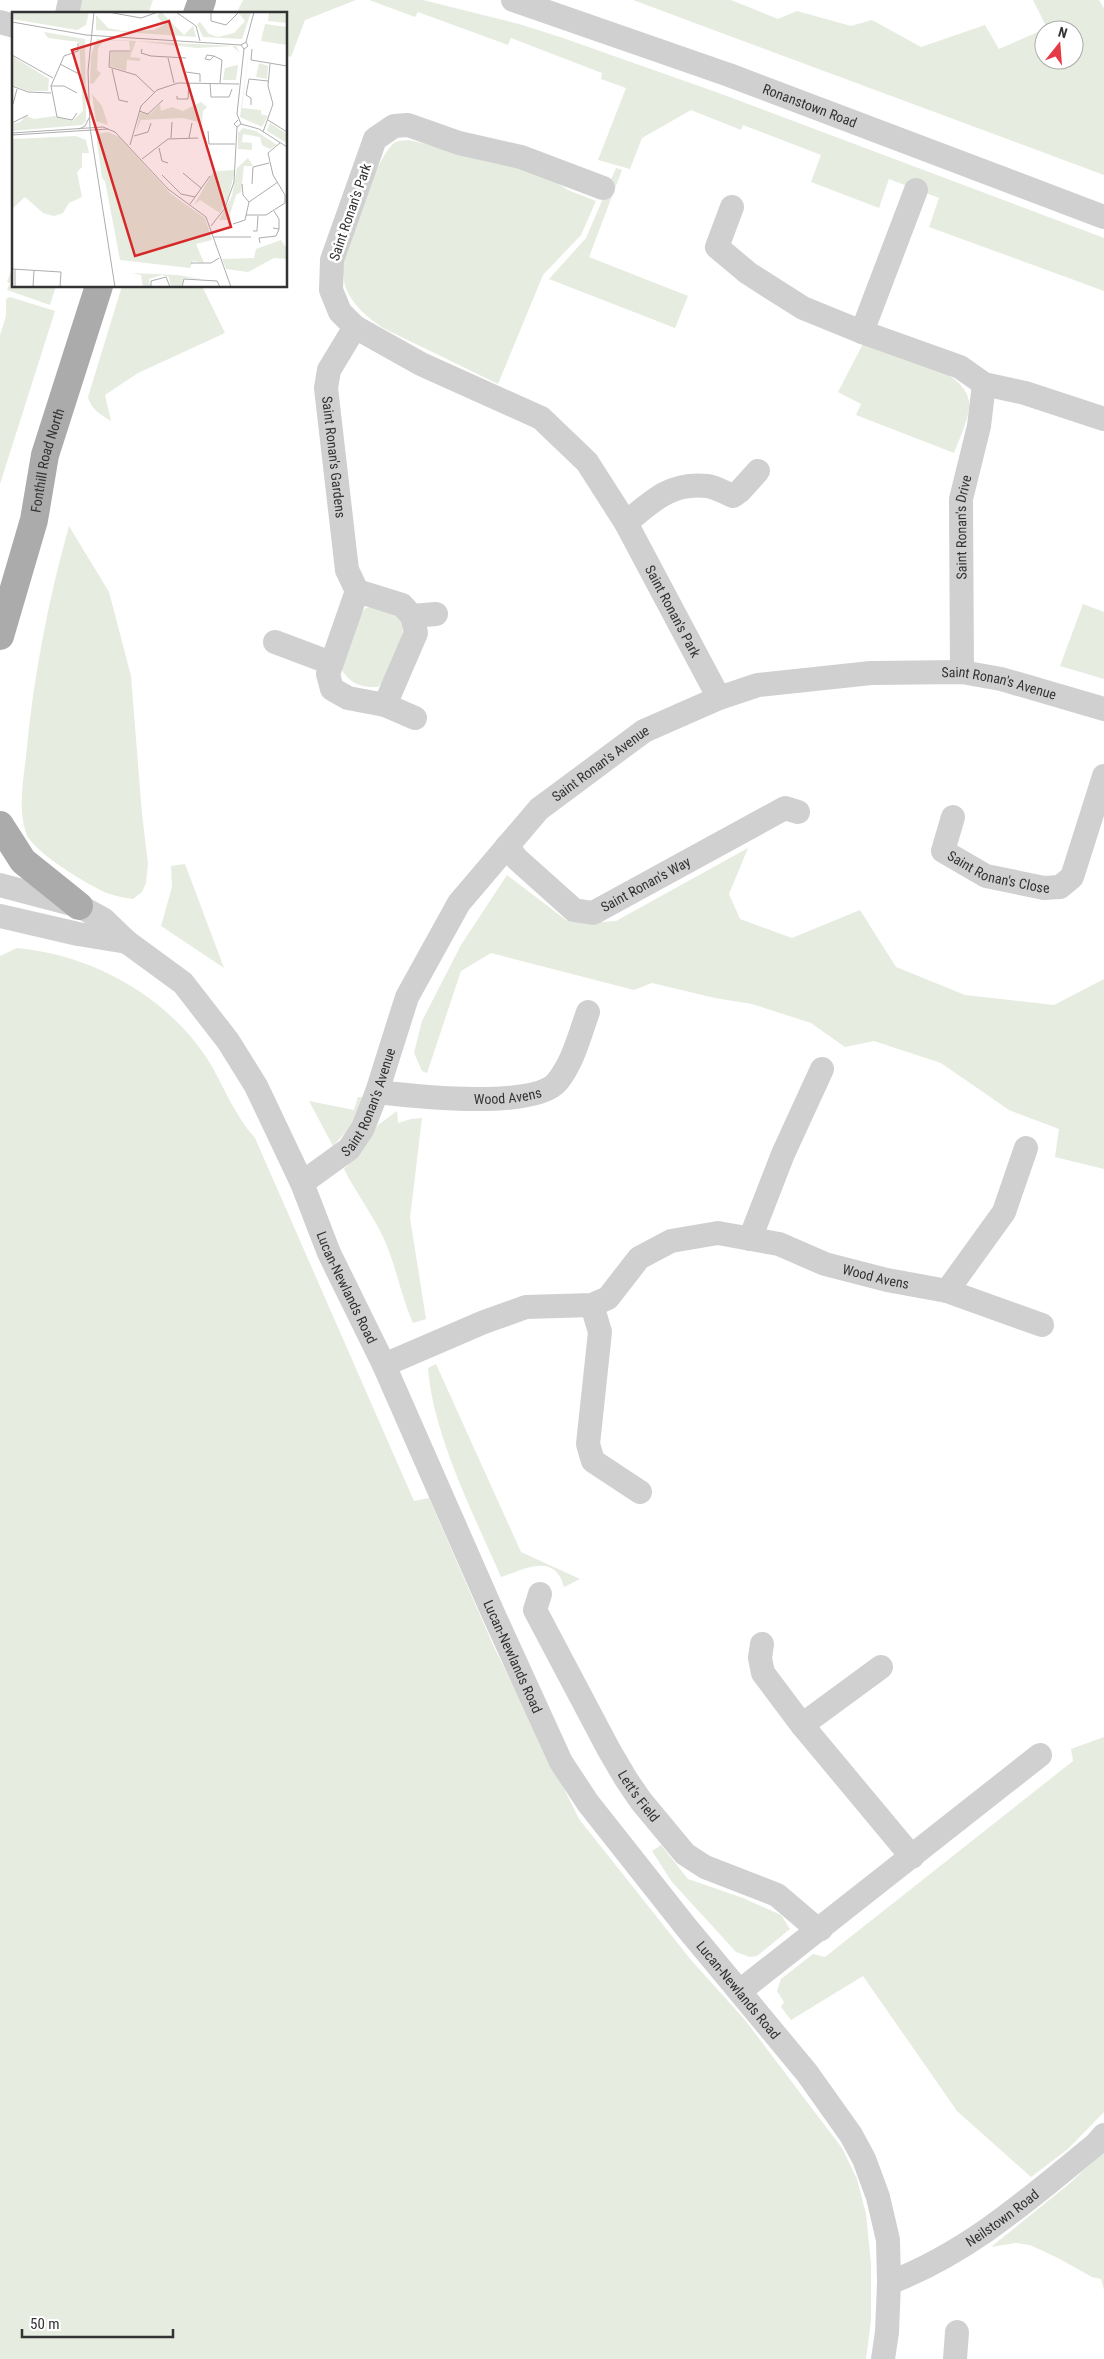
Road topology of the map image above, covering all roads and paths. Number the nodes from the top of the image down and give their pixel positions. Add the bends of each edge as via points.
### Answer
1 (202, 0) edge
2 (513, 0) edge
3 (198, 12) edge
4 (603, 188) dead end
5 (916, 190) dead end
6 (732, 207) dead end
7 (1104, 216) edge
8 (98, 288) edge
9 (355, 327) junction
10 (862, 332) junction
11 (984, 384) junction
12 (1104, 420) edge
13 (758, 471) dead end
14 (626, 523) junction
15 (357, 591) junction
16 (436, 614) dead end
17 (412, 616) junction
18 (0, 636) edge
19 (275, 642) dead end
20 (331, 662) junction
21 (962, 672) junction
22 (719, 698) junction
23 (385, 705) junction
24 (1104, 709) edge
25 (415, 718) dead end
26 (1104, 776) edge
27 (798, 812) dead end
28 (953, 817) dead end
29 (0, 825) edge
30 (507, 846) junction
31 (0, 885) edge
32 (79, 906) junction
33 (0, 916) edge
34 (127, 942) junction
35 (588, 1012) dead end
36 (822, 1069) dead end
37 (377, 1092) junction
38 (1026, 1148) dead end
39 (302, 1183) junction
40 (750, 1238) junction
41 (947, 1291) junction
42 (592, 1305) junction
43 (1042, 1325) dead end
44 (384, 1365) junction
45 (640, 1492) dead end
46 (540, 1594) dead end
47 (762, 1644) dead end
48 (881, 1667) dead end
49 (802, 1725) junction
50 (1040, 1755) dead end
51 (912, 1857) junction
52 (821, 1929) junction
53 (740, 1991) junction
54 (1104, 2135) edge
55 (889, 2283) junction
56 (957, 2332) dead end
57 (883, 2359) edge
58 (955, 2359) edge

1 - 3 main road
2 - 7 street, Ronanstown Road via 729,75
4 - 9 street, Saint Ronan's Park via 521,157 459,143 408,125 394,126 375,139 332,260 331,290 340,312
5 - 10 street
6 - 10 street via 717,247 748,273 803,308
8 - 18 main road, Fonthill Road North via 45,455 34,520
9 - 14 street, Saint Ronan's Park via 421,364 541,418 587,462
9 - 15 street, Saint Ronan's Gardens via 329,370 326,388 347,570
10 - 11 street via 960,367
11 - 12 street via 1025,392
11 - 21 street, Saint Ronan's Drive via 980,426 961,499
13 - 14 street via 733,496 708,486 676,487 654,499
14 - 22 street, Saint Ronan's Park
15 - 17 street via 402,605
15 - 20 street
16 - 17 street
17 - 23 street via 416,634
19 - 20 street
20 - 23 street via 328,674 332,689 348,698
21 - 22 street, Saint Ronan's Avenue via 871,673 758,685
21 - 24 street, Saint Ronan's Avenue via 1001,679
22 - 30 street, Saint Ronan's Avenue via 644,731 539,809
23 - 25 street
26 - 28 street, Saint Ronan's Close via 1072,877 1060,887 1044,888 986,876 943,850
27 - 30 street, Saint Ronan's Way via 785,808 593,913 574,910
29 - 32 main road via 24,861
30 - 37 street, Saint Ronan's Avenue via 459,903 407,997
31 - 32 street, Lucan-Newlands Road
32 - 34 street, Lucan-Newlands Road via 103,919
33 - 34 street, Lucan-Newlands Road
34 - 39 street, Lucan-Newlands Road via 183,983 228,1041 256,1086
35 - 37 street, Wood Avens via 568,1064 556,1083 532,1095 480,1099 419,1098
36 - 40 street via 783,1154
37 - 39 street, Saint Ronan's Avenue via 363,1128 349,1149
38 - 41 street via 1004,1212
39 - 44 street, Lucan-Newlands Road via 329,1253
40 - 41 street, Wood Avens via 779,1244 834,1266
40 - 42 street, Wood Avens via 718,1233 671,1241 640,1258 608,1298
41 - 43 street, Wood Avens
42 - 44 street via 526,1307
42 - 45 street via 600,1332 588,1444 593,1461
44 - 53 street, Lucan-Newlands Road via 561,1762 588,1803
46 - 52 street, Lett's Field via 535,1610 609,1750 641,1801 685,1854 705,1867 777,1895
47 - 49 street via 763,1673
48 - 49 street
49 - 51 street
50 - 51 street
51 - 52 street
52 - 53 street
53 - 55 street, Lucan-Newlands Road via 807,2073 864,2159 878,2197 888,2240
54 - 55 street, Neilstown Road via 976,2239 926,2269
55 - 57 street, Lucan-Newlands Road
56 - 58 street

